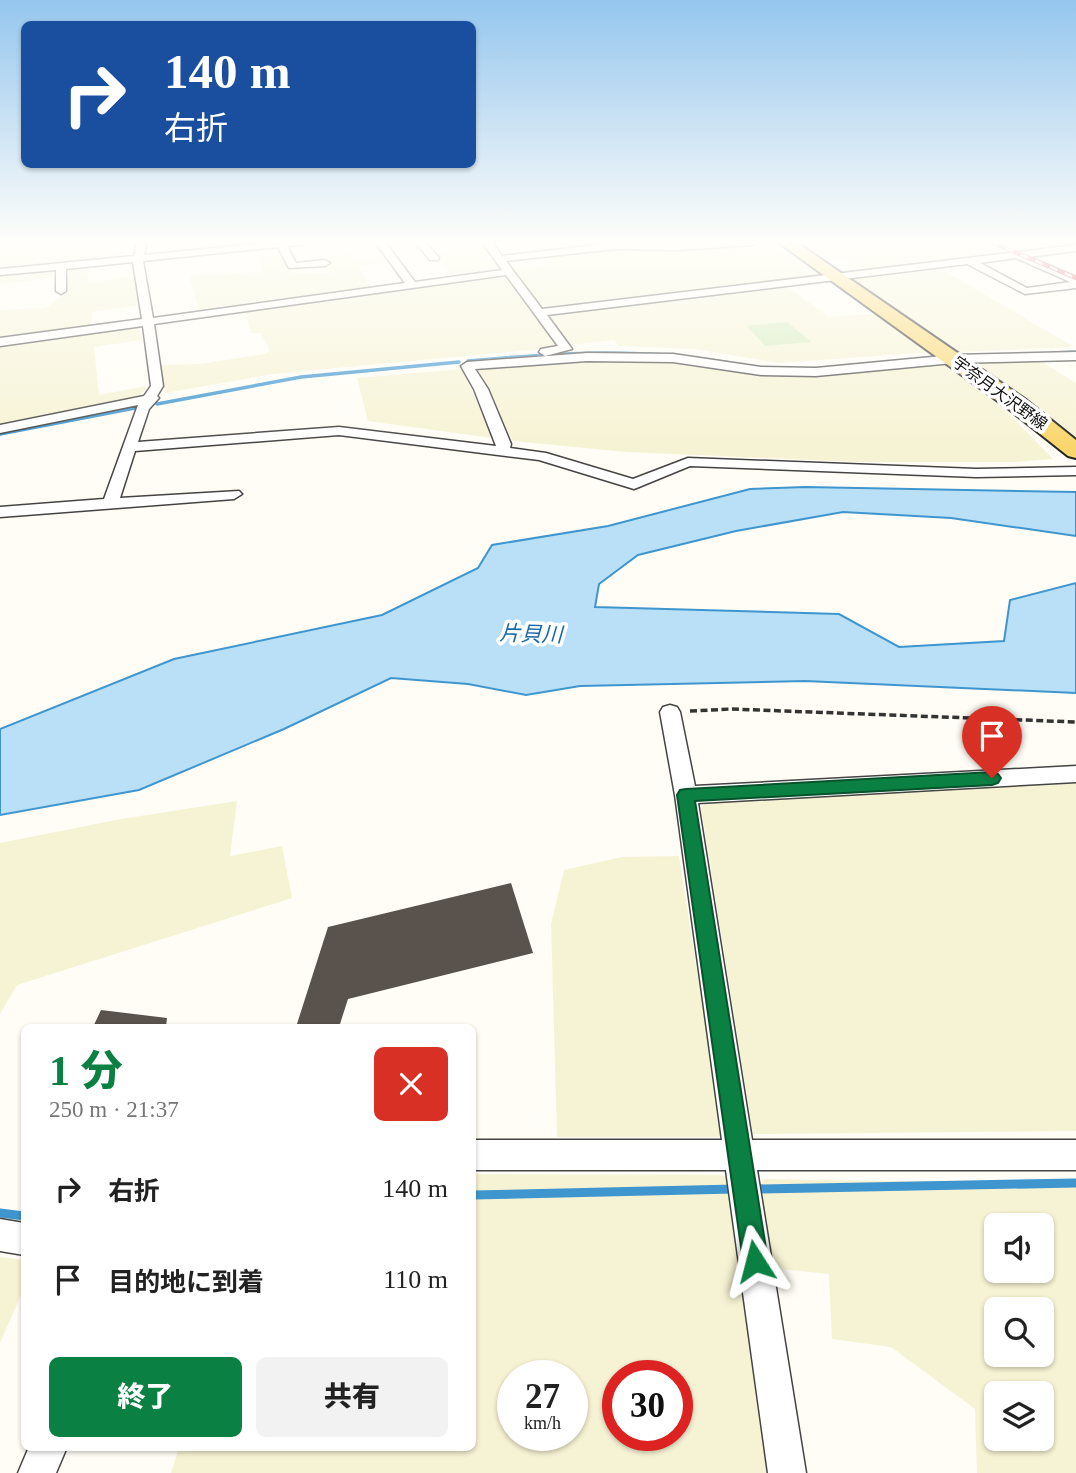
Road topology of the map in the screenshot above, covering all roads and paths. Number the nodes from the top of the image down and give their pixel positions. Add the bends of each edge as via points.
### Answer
1 (146, 311) edge
2 (223, 311) edge
3 (552, 311) edge
4 (885, 311) edge
5 (541, 312) joint
6 (147, 321) junction
7 (0, 342) edge
8 (1076, 356) edge
9 (953, 359) junction
10 (467, 366) junction
11 (152, 398) junction
12 (0, 429) edge
13 (130, 447) junction
14 (502, 450) junction
15 (1076, 451) edge
16 (1076, 471) edge
17 (234, 494) dead end
18 (111, 503) junction
19 (0, 512) edge
20 (670, 712) joint
21 (1076, 722) edge
22 (1076, 774) edge
23 (686, 795) junction
24 (1076, 1154) edge
25 (476, 1155) edge
26 (739, 1156) junction
27 (0, 1236) edge
28 (21, 1239) edge
29 (46, 1451) edge
30 (37, 1473) edge
31 (788, 1473) edge

1 - 6 street
2 - 6 street
3 - 5 street
4 - 9 main road, 宇奈月大沢野線
5 - 10 street via 566,349 463,359
6 - 7 street
6 - 11 street via 157,386
8 - 9 street
9 - 10 street via 805,372 761,371 673,358 587,357
9 - 15 main road, 宇奈月大沢野線
10 - 14 street via 504,444
11 - 12 street
11 - 13 street via 142,410
13 - 14 street via 339,431
13 - 18 street
14 - 16 street via 541,456 634,484 688,462 976,473
17 - 18 street
18 - 19 street
20 - 21 path via 731,709
20 - 23 street
22 - 23 street
23 - 26 street
24 - 26 street
25 - 26 street
26 - 31 street
27 - 28 street
29 - 30 street

